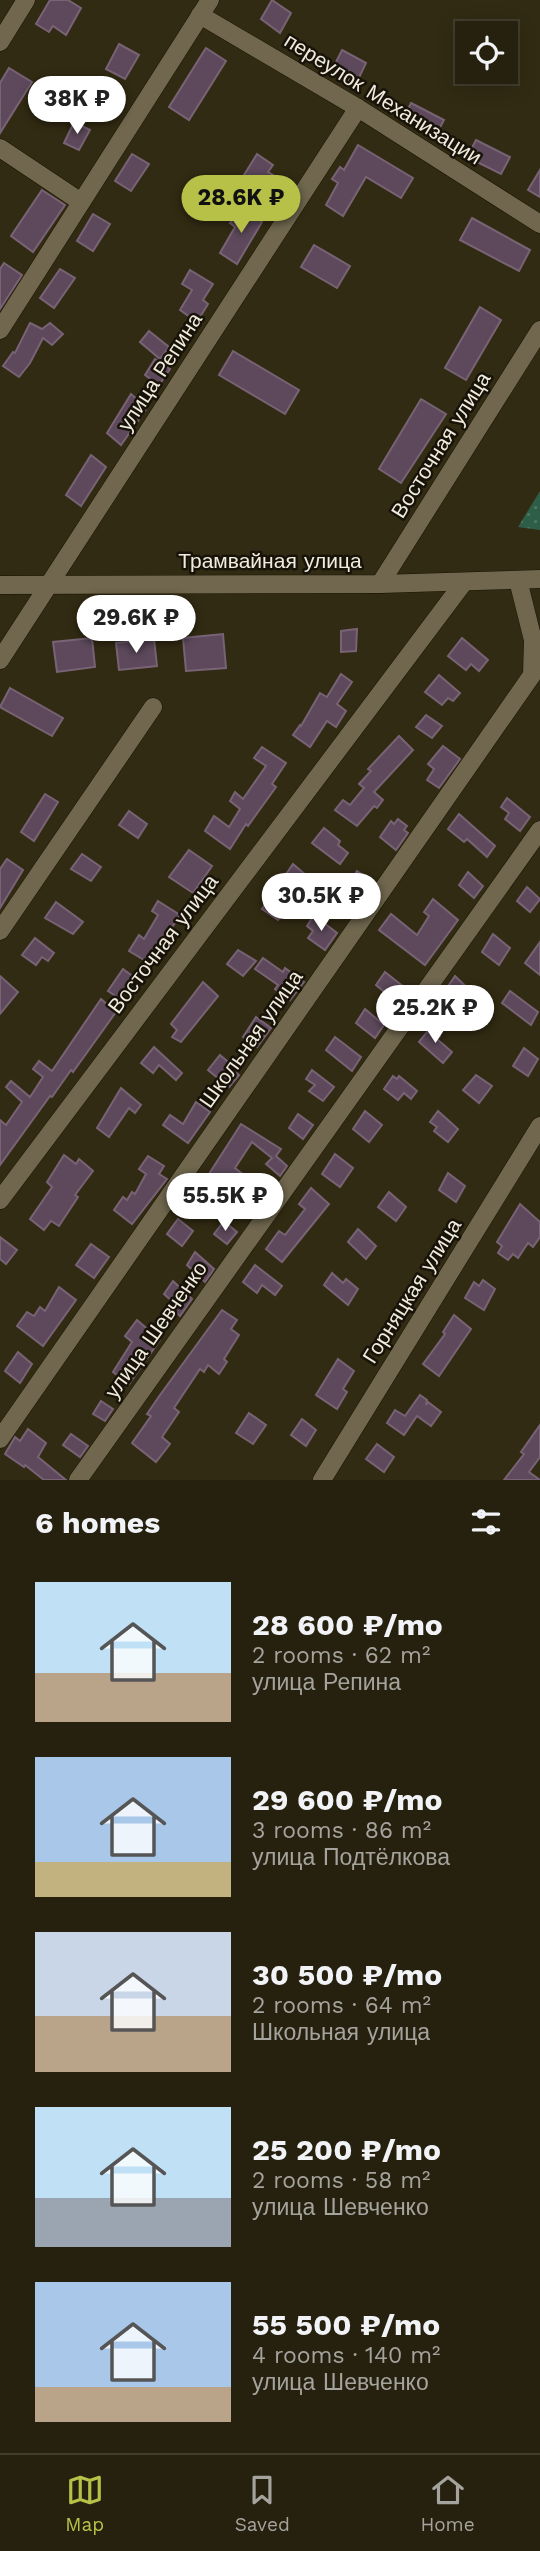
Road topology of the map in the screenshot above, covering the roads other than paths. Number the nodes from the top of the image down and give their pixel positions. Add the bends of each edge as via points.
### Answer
1 (26, 0) edge
2 (205, 8) edge
3 (0, 42) edge
4 (358, 108) junction
5 (0, 148) edge
6 (81, 202) junction
7 (540, 224) edge
8 (0, 330) edge
9 (540, 330) edge
10 (540, 579) edge
11 (518, 580) junction
12 (464, 582) junction
13 (48, 584) junction
14 (380, 584) junction
15 (0, 585) edge
16 (0, 660) edge
17 (153, 707) dead end
18 (540, 830) edge
19 (0, 931) edge
20 (540, 1126) edge
21 (0, 1199) edge
22 (0, 1439) edge
23 (78, 1480) edge
24 (322, 1480) edge

1 - 3 street
2 - 4 street, переулок Механизации
2 - 6 street
4 - 7 street, переулок Механизации
4 - 13 street, улица Репина
5 - 6 street
6 - 8 street
9 - 14 street, Восточная улица
10 - 11 street, Трамвайная улица
11 - 12 street, Трамвайная улица
11 - 22 street, Школьная улица via 533,640 532,675
12 - 14 street, Трамвайная улица
12 - 21 street, Восточная улица
13 - 14 street, Трамвайная улица
13 - 15 street, Трамвайная улица
13 - 16 street, улица Репина
17 - 19 street
18 - 23 street, улица Шевченко
20 - 24 street, Горняцкая улица

